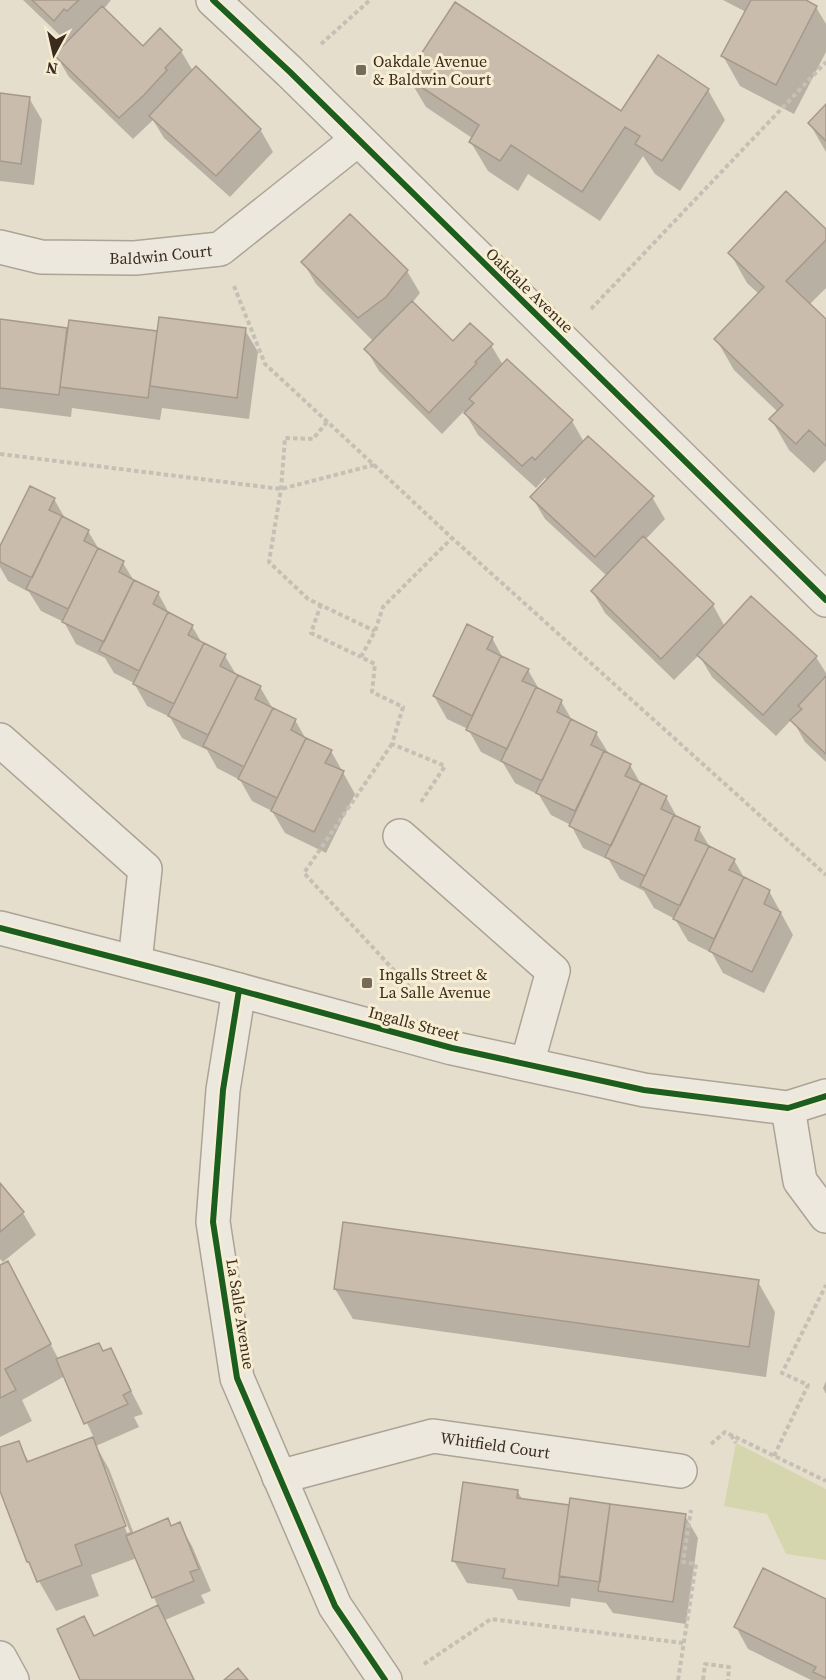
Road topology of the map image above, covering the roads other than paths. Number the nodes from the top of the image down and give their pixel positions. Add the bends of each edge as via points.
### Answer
1 (213, 0) edge
2 (357, 140) junction
3 (0, 247) edge
4 (826, 600) edge
5 (0, 740) edge
6 (400, 836) road end
7 (0, 928) edge
8 (135, 962) junction
9 (239, 990) junction
10 (527, 1064) junction
11 (826, 1096) edge
12 (788, 1108) junction
13 (826, 1216) edge
14 (680, 1471) dead end
15 (279, 1477) junction
16 (0, 1658) edge
17 (12, 1680) edge
18 (385, 1680) edge

1 - 2 street, Oakdale Avenue
2 - 3 street, Baldwin Court via 220,249 135,258 41,257
2 - 4 street, Oakdale Avenue
5 - 8 street via 145,869
6 - 10 street via 553,971
7 - 8 street, Ingalls Street
8 - 9 street, Ingalls Street
9 - 10 street, Ingalls Street via 425,1041
9 - 15 street, La Salle Avenue via 223,1090 213,1222 237,1378
10 - 12 street, Ingalls Street via 644,1090
11 - 12 street, Ingalls Street
12 - 13 street via 800,1181
14 - 15 street, Whitfield Court via 433,1436
15 - 18 street, La Salle Avenue via 334,1605
16 - 17 street

